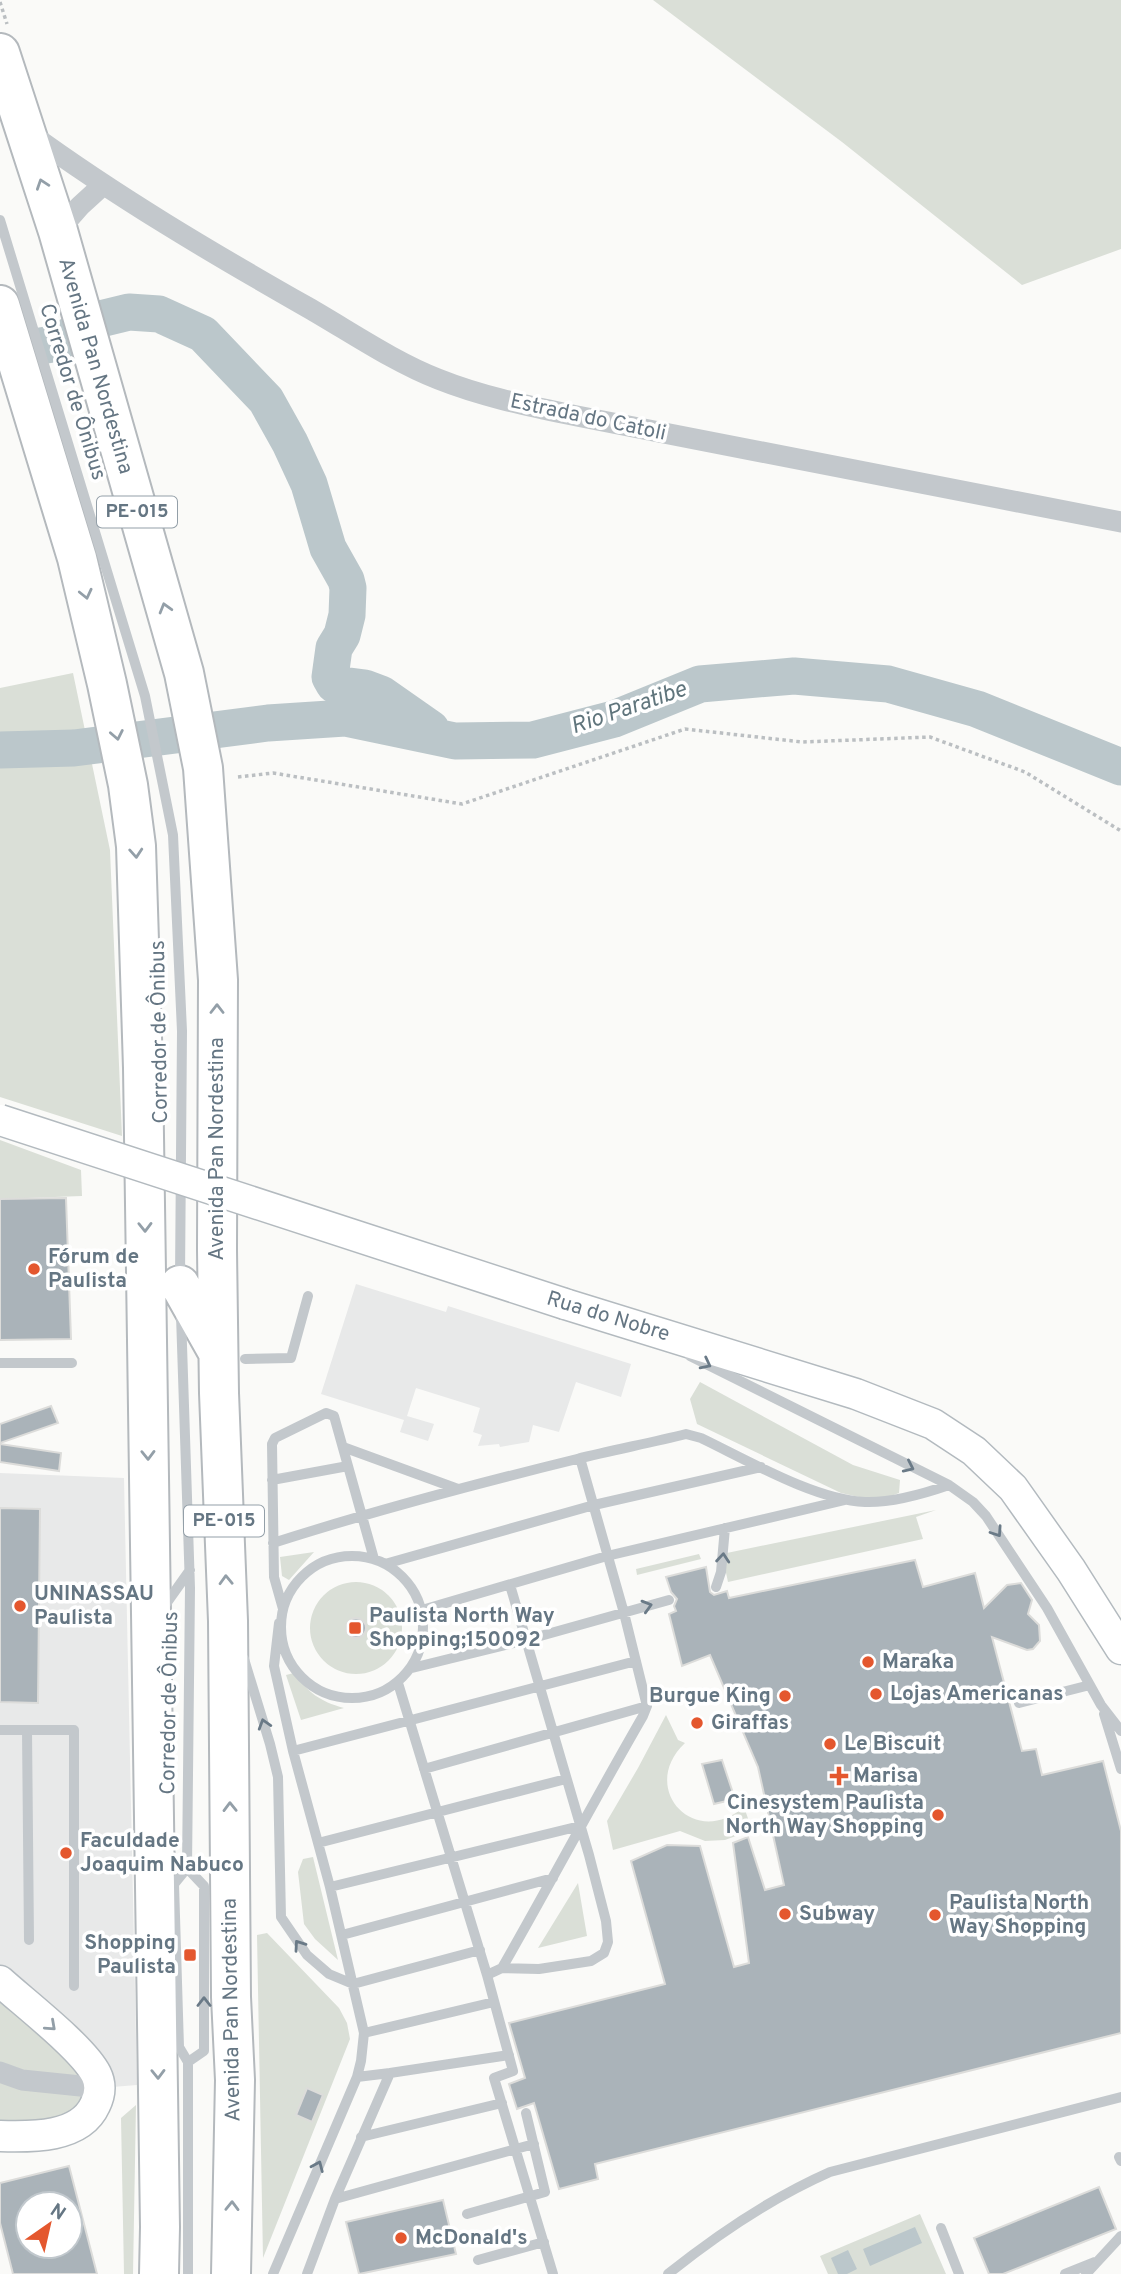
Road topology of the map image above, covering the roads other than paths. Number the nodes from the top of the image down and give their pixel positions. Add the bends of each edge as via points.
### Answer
1 (0, 52) edge
2 (23, 129) junction
3 (103, 185) junction
4 (0, 220) edge
5 (60, 240) junction
6 (0, 305) edge
7 (30, 362) junction
8 (1121, 522) edge
9 (144, 779) junction
10 (0, 1120) edge
11 (180, 1285) junction
12 (308, 1296) dead end
13 (624, 1322) junction
14 (232, 1357) junction
15 (0, 1363) edge
16 (72, 1363) dead end
17 (343, 1447) junction
18 (580, 1458) junction
19 (348, 1466) junction
20 (761, 1467) junction
21 (272, 1480) junction
22 (948, 1485) junction
23 (459, 1489) junction
24 (845, 1500) junction
25 (594, 1505) junction
26 (362, 1515) junction
27 (725, 1528) junction
28 (273, 1543) junction
29 (607, 1556) junction
30 (374, 1559) junction
31 (386, 1564) junction
32 (190, 1570) junction
33 (510, 1585) junction
34 (716, 1587) dead end
35 (670, 1600) dead end
36 (283, 1609) junction
37 (422, 1610) junction
38 (624, 1613) junction
39 (228, 1621) junction
40 (279, 1623) junction
41 (150, 1630) junction
42 (526, 1640) junction
43 (1121, 1649) edge
44 (636, 1661) junction
45 (412, 1668) junction
46 (398, 1683) junction
47 (539, 1685) junction
48 (1090, 1685) junction
49 (1019, 1703) dead end
50 (1101, 1705) junction
51 (647, 1706) junction
52 (410, 1720) junction
53 (0, 1730) edge
54 (27, 1730) junction
55 (1121, 1731) edge
56 (553, 1734) junction
57 (293, 1751) junction
58 (424, 1769) junction
59 (1121, 1769) edge
60 (566, 1779) junction
61 (437, 1811) junction
62 (580, 1826) junction
63 (318, 1843) junction
64 (451, 1856) junction
65 (187, 1868) junction
66 (554, 1878) junction
67 (330, 1887) junction
68 (466, 1903) junction
69 (341, 1935) junction
70 (29, 1940) dead end
71 (480, 1950) junction
72 (502, 1968) junction
73 (487, 1975) junction
74 (0, 1980) edge
75 (353, 1984) junction
76 (74, 1986) dead end
77 (494, 2002) junction
78 (364, 2033) junction
79 (509, 2055) junction
80 (188, 2062) junction
81 (0, 2072) edge
82 (390, 2073) junction
83 (356, 2077) junction
84 (100, 2088) junction
85 (1121, 2097) edge
86 (502, 2102) junction
87 (526, 2113) dead end
88 (0, 2136) edge
89 (361, 2137) junction
90 (534, 2144) junction
91 (516, 2149) junction
92 (530, 2196) junction
93 (335, 2199) junction
94 (467, 2214) dead end
95 (160, 2227) junction
96 (941, 2228) dead end
97 (1121, 2236) edge
98 (544, 2242) junction
99 (478, 2260) dead end
100 (1100, 2260) junction
101 (159, 2274) edge
102 (182, 2274) edge
103 (188, 2274) edge
104 (231, 2274) edge
105 (272, 2274) edge
106 (307, 2274) edge
107 (552, 2274) edge
108 (668, 2274) edge
109 (959, 2274) edge
110 (1065, 2274) edge
111 (1086, 2274) edge

1 - 2 highway, Avenida Pan Nordestina / PE-015
2 - 3 street, Estrada do Catoli
5 -> 2 highway, Avenida Pan Nordestina / PE-015
3 - 5 street via 80,206
3 - 8 street, Estrada do Catoli via 378,348 464,389 590,419
4 - 7 lane, Corredor de Ônibus
14 -> 5 highway, Avenida Pan Nordestina / PE-015 via 218,980 221,773 184,673
6 - 7 highway, PE-015
7 - 9 highway, PE-015 via 77,558 123,680
9 - 11 lane, Corredor de Ônibus via 173,835 182,1031
9 -> 41 highway, PE-015 via 136,846
10 - 13 main road, Rua do Nobre, bridge
11 - 14 highway
11 - 32 lane, Corredor de Ônibus
12 - 14 lane via 291,1358
13 -> 22 lane
13 - 43 main road, Rua do Nobre via 856,1394 933,1424 974,1451 1013,1488
39 -> 14 highway, Avenida Pan Nordestina / PE-015
15 - 16 lane
17 - 19 lane
17 - 21 lane via 332,1414 303,1423 272,1441
17 - 23 lane
18 - 20 lane via 686,1434
18 - 23 lane
18 - 25 lane
19 - 21 lane
19 - 26 lane
20 - 24 lane
20 - 25 lane
21 - 28 lane
22 - 24 lane via 880,1502
22 -> 48 lane via 986,1516 1048,1608
23 - 26 lane
24 - 27 lane
25 - 29 lane
25 - 31 lane
26 - 28 lane
26 - 30 lane
27 - 29 lane
34 -> 27 lane
28 - 36 lane via 274,1577
29 - 33 lane
29 - 38 lane
30 - 31 lane
30 - 36 lane via 341,1557 318,1565 298,1580
31 - 37 lane via 402,1576
32 - 41 lane
32 - 65 lane, Corredor de Ônibus
33 - 37 lane
33 - 42 lane
38 -> 35 lane
36 - 40 lane
37 - 45 lane via 421,1650
38 - 42 lane
38 - 44 lane
75 -> 39 lane via 329,1974 307,1955 281,1917 278,1777
104 -> 39 highway, Avenida Pan Nordestina / PE-015 via 235,2080
40 - 46 lane via 289,1661 315,1689 358,1699
40 - 57 lane via 274,1666
41 -> 95 highway, PE-015
42 - 45 lane
42 - 47 lane
44 - 47 lane
44 - 51 lane
45 - 46 lane
46 - 52 lane
47 - 52 lane
47 - 56 lane
48 - 49 lane
48 - 50 lane
50 - 55 lane
50 - 59 lane
51 - 56 lane
51 - 62 lane
52 - 57 lane
52 - 58 lane
53 - 54 lane
54 - 70 lane
54 - 76 lane via 74,1730
56 - 58 lane
56 - 60 lane
57 - 63 lane
58 - 61 lane
60 - 61 lane
60 - 62 lane
61 - 63 lane
61 - 64 lane
62 - 64 lane
62 - 66 lane
62 - 72 lane via 606,1921 604,1953 591,1961 552,1967
63 - 67 lane
64 - 67 lane
64 - 68 lane
65 - 80 lane, Corredor de Ônibus via 174,1884 178,2047
80 -> 65 lane via 204,2051 204,1886
66 - 68 lane
66 - 72 lane
67 - 69 lane
68 - 69 lane
68 - 71 lane
69 - 75 lane
71 - 73 lane
71 - 75 lane
72 - 73 lane
73 - 77 lane
74 -> 84 main road via 72,2046 96,2073
75 - 78 lane
77 - 78 lane
77 - 79 lane
78 - 83 lane
79 - 82 lane
79 - 86 lane via 513,2071 494,2078
80 - 103 lane, Corredor de Ônibus
81 - 84 street via 22,2080
82 - 83 lane
82 - 89 lane
105 -> 83 lane
84 - 88 main road via 90,2116 82,2123 35,2137
85 - 108 lane via 830,2172 791,2189
86 - 89 lane
86 - 91 lane
87 - 90 lane
89 - 93 lane
90 - 91 lane
90 - 92 lane via 545,2192
91 - 92 lane
91 - 93 lane
92 - 94 lane
92 - 98 lane
93 - 106 lane
95 - 101 highway, PE-015
95 - 102 highway
96 - 109 lane
97 - 100 lane
98 - 99 lane
98 - 107 lane
100 - 110 lane
100 - 111 lane

